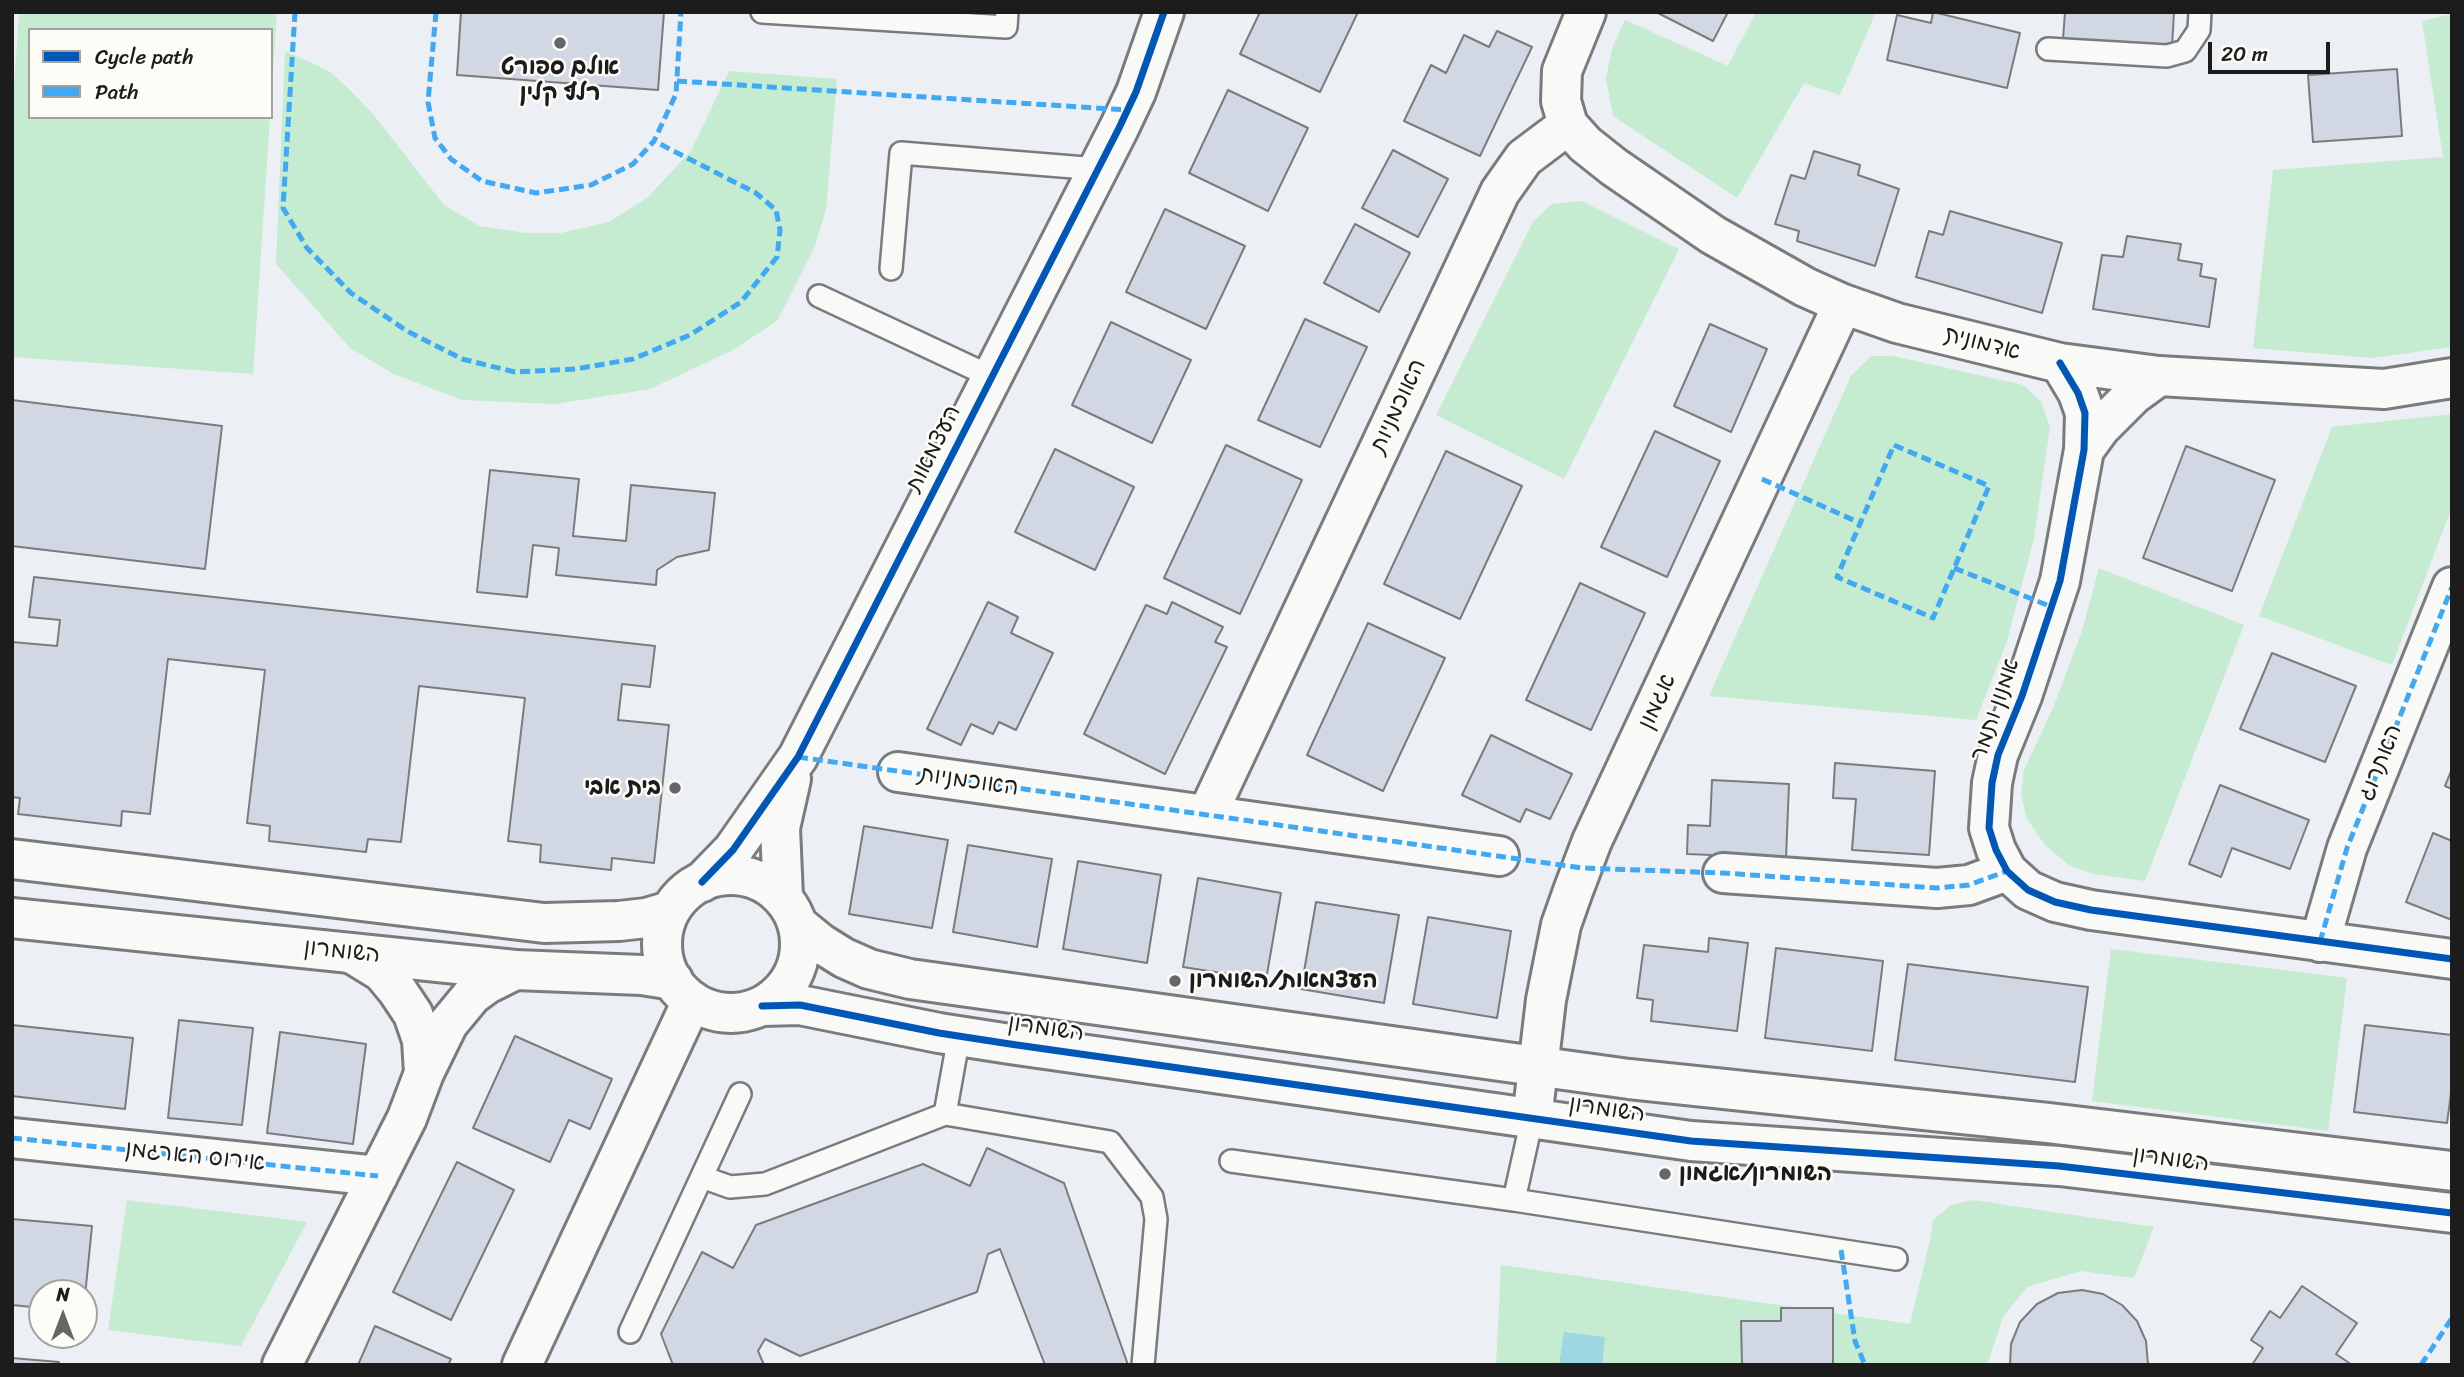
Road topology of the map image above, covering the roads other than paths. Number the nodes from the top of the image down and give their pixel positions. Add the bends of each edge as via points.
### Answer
1 (762, 12) edge
2 (1007, 12) edge
3 (1143, 12) edge
4 (1164, 12) edge
5 (1587, 12) edge
6 (2200, 12) edge
7 (2048, 49) dead end
8 (1136, 92) junction
9 (1568, 125) junction
10 (1097, 169) junction
11 (891, 269) dead end
12 (819, 296) dead end
13 (1843, 304) junction
14 (2060, 363) junction
15 (2159, 376) junction
16 (992, 377) junction
17 (2452, 378) edge
18 (2084, 450) junction
19 (2452, 587) edge
20 (798, 757) junction
21 (898, 772) dead end
22 (1207, 815) junction
23 (1499, 856) dead end
24 (12, 859) edge
25 (2007, 871) junction
26 (1723, 873) dead end
27 (702, 882) junction
28 (670, 911) junction
29 (790, 911) junction
30 (12, 918) edge
31 (2319, 942) junction
32 (351, 953) junction
33 (2452, 959) edge
34 (515, 970) junction
35 (683, 990) junction
36 (762, 1006) junction
37 (959, 1036) junction
38 (1538, 1067) junction
39 (424, 1073) junction
40 (740, 1094) dead end
41 (945, 1114) junction
42 (1532, 1119) junction
43 (12, 1139) edge
44 (1231, 1161) dead end
45 (2452, 1171) edge
46 (377, 1177) junction
47 (702, 1177) junction
48 (1514, 1200) junction
49 (2452, 1213) edge
50 (1896, 1259) dead end
51 (630, 1332) dead end
52 (282, 1365) edge
53 (522, 1365) edge
54 (1143, 1365) edge

1 - 2 lane via 1006,27
3 - 8 street, העצמאות
4 - 8 street, העצמאות
5 - 9 street via 1562,71 1561,101
6 - 7 lane via 2199,30 2185,51 2167,56
8 - 10 street, העצמאות
9 - 13 street, אדמונית via 1585,144 1662,201 1765,265
9 - 22 street, האוכמניות via 1524,158 1500,192
10 - 11 lane via 901,153
10 - 16 street, העצמאות
12 - 16 lane
13 - 14 street, אדמונית via 1897,323
13 - 38 street, אגמון via 1592,841 1561,925
14 - 15 street, אדמונית
14 - 18 street, אמנון ותמר via 2085,412
15 - 17 street, אדמונית via 2384,389
15 - 18 street, אמנון ותמר via 2100,428
16 - 20 street, העצמאות
18 - 25 street, אמנון ותמר via 2060,582 1992,783 1989,828
19 - 31 street, האתרוג via 2347,848
20 - 27 street, העצמאות via 733,850
20 - 29 street, העצמאות via 780,828
21 - 22 street, האוכמניות
22 - 23 street, האוכמניות
24 - 28 street via 544,923 619,921
25 - 26 street via 1969,885 1937,888
25 - 31 street, אמנון ותמר via 2028,890 2079,908
27 - 28 street via 680,897
27 - 29 street via 724,875 756,879 770,887
28 - 35 street via 662,951 667,971
29 - 36 street via 801,941 799,958 786,986
29 - 38 street, השומרון via 820,943 844,958 910,979
30 - 32 street, השומרון
31 - 33 street, אמנון ותמר
32 - 34 street, השומרון
32 - 39 street via 382,972 413,1014 422,1040
34 - 35 street, השומרון via 642,975
34 - 39 street via 472,995 448,1024
35 - 36 street via 709,1009 744,1012
35 - 53 street
36 - 37 street, השומרון via 800,1005
37 - 41 lane
37 - 42 street, השומרון
38 - 42 street, אגמון
38 - 45 street, השומרון
39 - 46 street
40 - 47 lane
41 - 47 lane via 765,1184 730,1187
41 - 54 lane via 1110,1142 1152,1197 1156,1219
42 - 48 lane
42 - 49 street, השומרון via 1691,1141 2059,1166
43 - 46 street, אירוס הארגמן
44 - 48 lane
46 - 52 street
47 - 51 lane
48 - 50 lane

